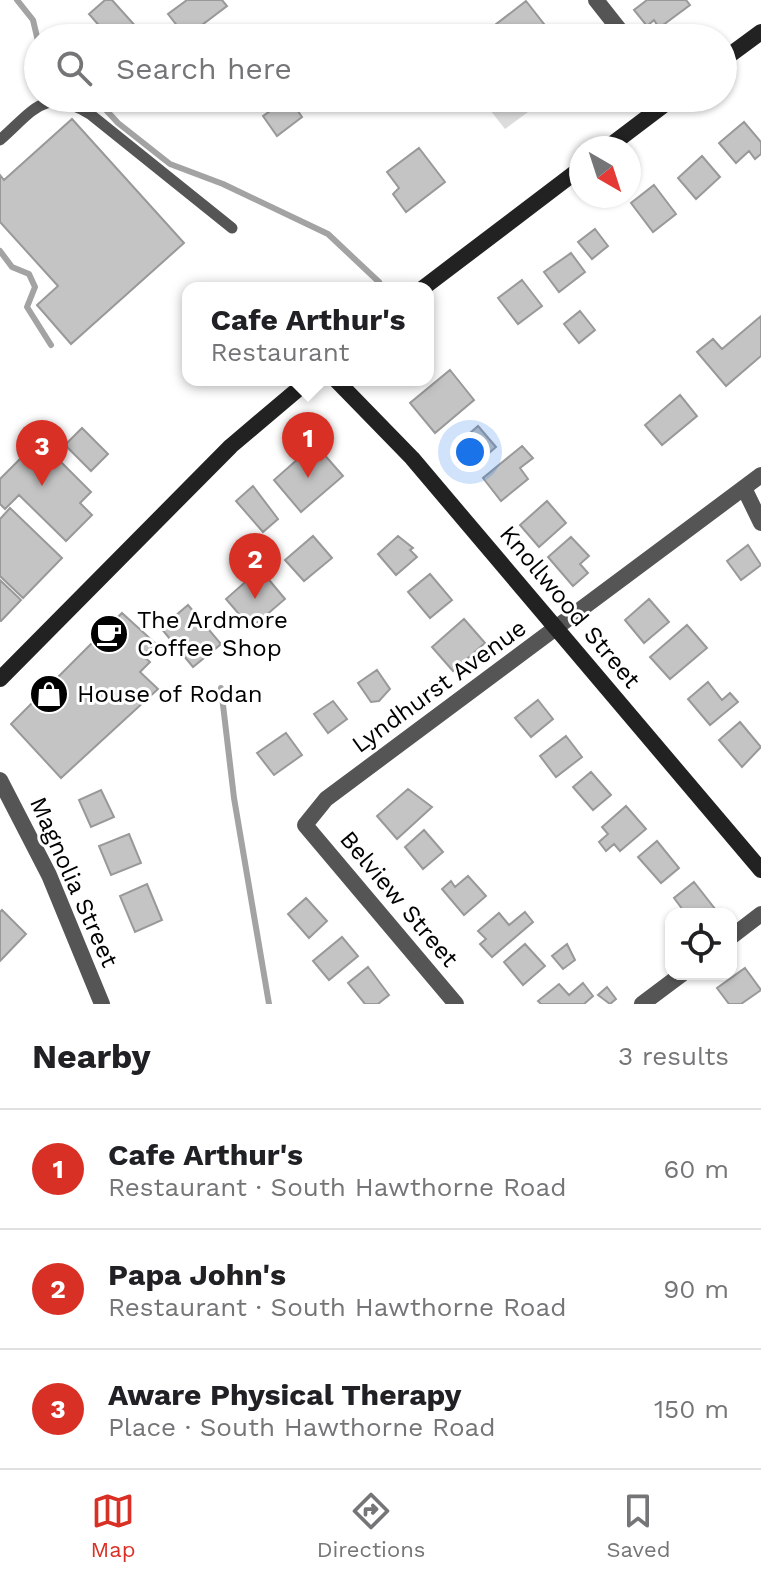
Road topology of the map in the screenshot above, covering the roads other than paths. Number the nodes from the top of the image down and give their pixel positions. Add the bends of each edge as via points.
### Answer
1 (596, 0) edge
2 (615, 24) edge
3 (761, 32) edge
4 (737, 50) edge
5 (32, 112) edge
6 (86, 112) edge
7 (654, 112) edge
8 (623, 136) edge
9 (0, 140) edge
10 (569, 177) edge
11 (232, 228) dead end
12 (431, 282) edge
13 (302, 386) edge
14 (342, 386) edge
15 (761, 475) edge
16 (744, 488) junction
17 (761, 523) edge
18 (557, 629) junction
19 (0, 679) edge
20 (0, 780) edge
21 (305, 825) joint
22 (761, 870) edge
23 (761, 914) edge
24 (737, 932) edge
25 (674, 980) edge
26 (102, 1004) edge
27 (456, 1004) edge
28 (642, 1004) edge

1 - 2 street
3 - 4 main road
5 - 9 lane
6 - 11 lane
7 - 8 main road
10 - 12 main road
13 - 19 main road via 231,446
14 - 18 main road, Knollwood Street via 412,458
15 - 16 street, Lyndhurst Avenue
16 - 17 street
16 - 18 street, Lyndhurst Avenue
18 - 21 street, Lyndhurst Avenue via 326,799
18 - 22 main road, Knollwood Street
20 - 26 street, Magnolia Street via 49,875
21 - 27 street, Belview Street
23 - 24 street
25 - 28 street

